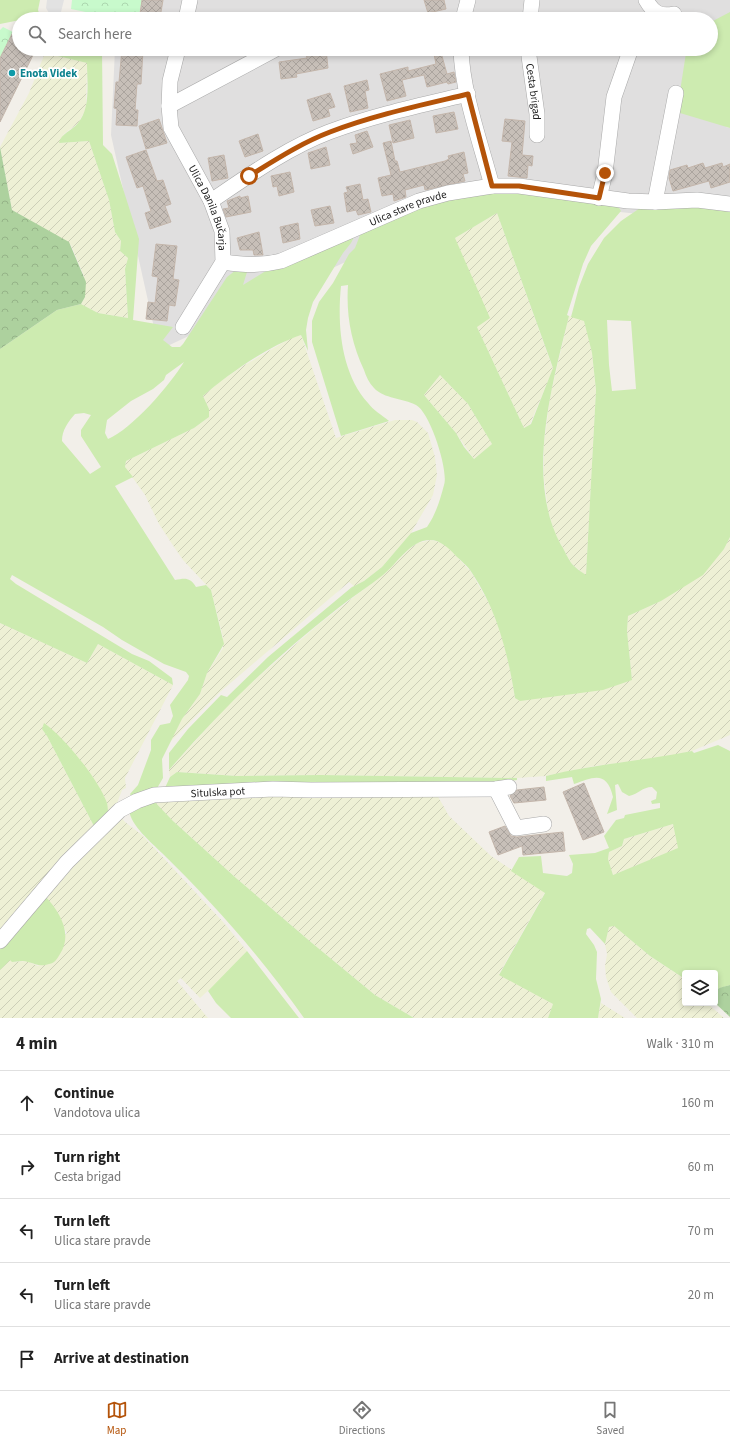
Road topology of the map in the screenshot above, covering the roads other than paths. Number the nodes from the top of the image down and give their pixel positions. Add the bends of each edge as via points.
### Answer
1 (190, 0) edge
2 (468, 0) edge
3 (532, 0) edge
4 (646, 0) edge
5 (187, 12) edge
6 (465, 12) edge
7 (531, 12) edge
8 (653, 12) edge
9 (176, 56) edge
10 (263, 56) edge
11 (462, 56) edge
12 (529, 56) edge
13 (628, 56) edge
14 (676, 93) dead end
15 (468, 94) junction
16 (169, 106) junction
17 (536, 135) dead end
18 (492, 186) junction
19 (599, 198) junction
20 (211, 201) junction
21 (655, 202) junction
22 (730, 204) edge
23 (223, 262) junction
24 (183, 327) dead end
25 (544, 824) dead end
26 (0, 941) edge

1 - 5 street
2 - 6 street
3 - 7 street
4 - 8 street
9 - 16 street, Ulica Danila Bučarja via 170,81
10 - 16 street
11 - 15 street
12 - 17 street, Cesta brigad via 536,108
13 - 19 street via 614,97 605,173
14 - 21 street
15 - 18 street
15 - 20 street via 330,132 283,155
16 - 20 street, Ulica Danila Bučarja via 172,128
18 - 19 street, Ulica stare pravde via 519,186
18 - 23 street, Ulica stare pravde via 419,201 281,261 265,265
19 - 21 street, Ulica stare pravde
20 - 23 street, Ulica Danila Bučarja via 222,231
21 - 22 street, Ulica stare pravde via 697,200
23 - 24 street, Ulica Danila Bučarja
25 - 26 street, Situlska pot via 516,828 503,788 273,789 154,795 137,800 120,810 67,862

